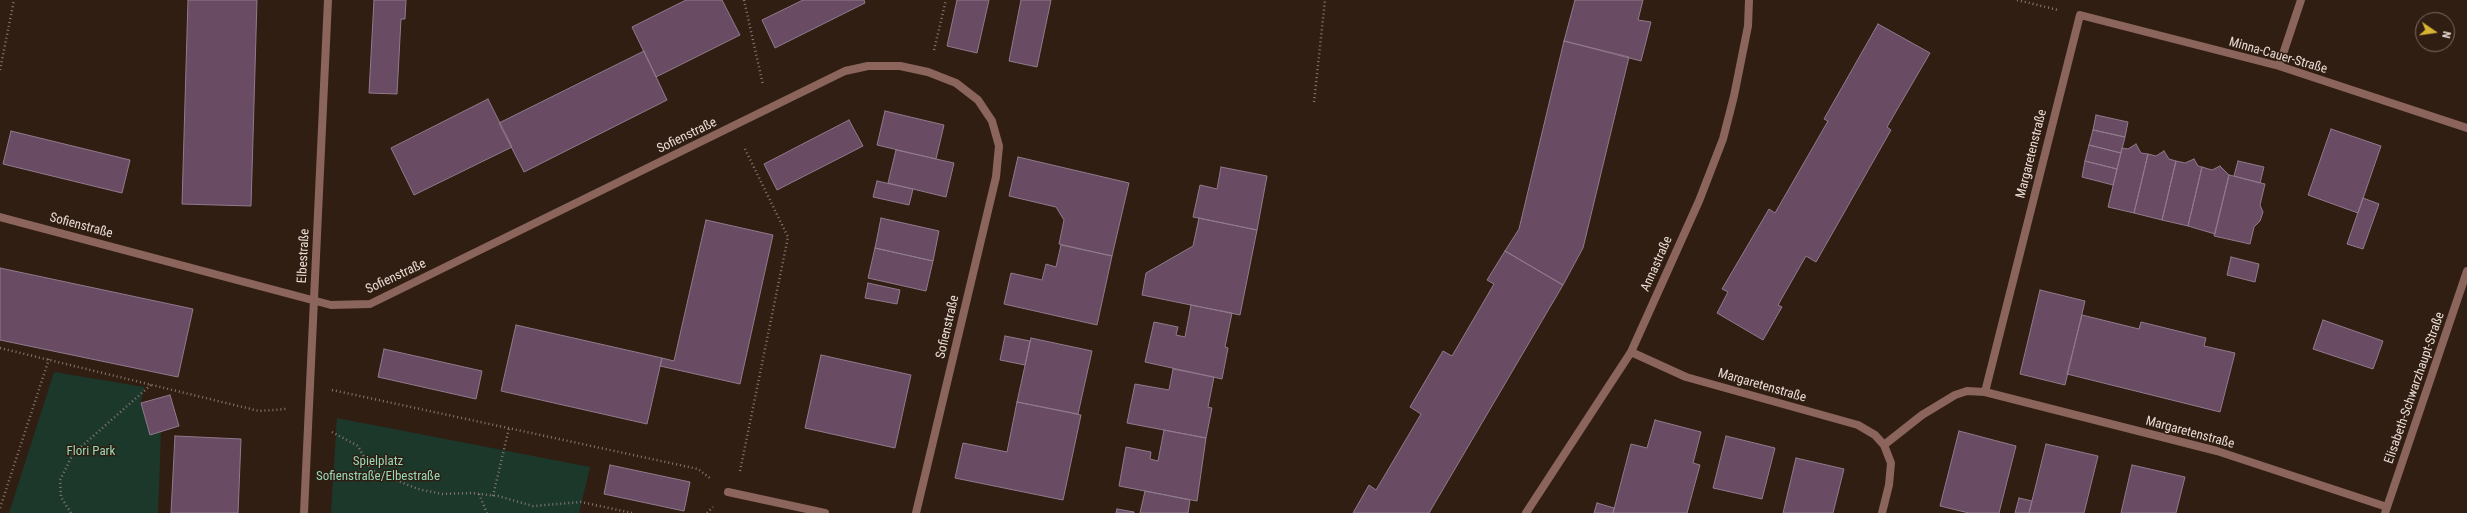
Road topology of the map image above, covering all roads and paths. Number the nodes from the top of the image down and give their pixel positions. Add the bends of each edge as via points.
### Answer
1 (14, 0) edge
2 (328, 0) edge
3 (744, 0) edge
4 (946, 0) edge
5 (1326, 0) edge
6 (1749, 0) edge
7 (2017, 0) edge
8 (2301, 0) edge
9 (2080, 15) junction
10 (2278, 66) junction
11 (0, 70) edge
12 (928, 72) junction
13 (1314, 102) dead end
14 (768, 109) junction
15 (734, 126) junction
16 (2467, 128) edge
17 (0, 216) edge
18 (2467, 271) edge
19 (314, 300) junction
20 (0, 348) edge
21 (1631, 352) junction
22 (49, 359) junction
23 (152, 384) junction
24 (310, 385) junction
25 (1985, 392) junction
26 (308, 408) junction
27 (308, 420) junction
28 (509, 428) junction
29 (1884, 445) junction
30 (732, 493) junction
31 (479, 494) junction
32 (493, 496) junction
33 (0, 508) edge
34 (2386, 510) edge
35 (71, 513) edge
36 (304, 513) edge
37 (487, 513) edge
38 (632, 513) edge
39 (825, 513) edge
40 (916, 513) edge
41 (1526, 513) edge
42 (1882, 513) edge

1 - 11 path
2 - 19 street, Elbestraße
3 - 14 path
4 - 12 path
5 - 13 path
6 - 21 street, Annastraße via 1748,26 1742,59 1723,139 1699,201
7 - 9 path
8 - 10 street
9 - 10 street, Minna-Cauer-Straße
9 - 25 street, Margaretenstraße
10 - 16 street, Minna-Cauer-Straße
12 - 14 street, Sofienstraße via 900,66 868,66 845,71
12 - 40 street, Sofienstraße via 956,83 978,100 992,121 999,146 996,177
14 - 15 street, Sofienstraße
15 - 19 street, Sofienstraße via 370,304 331,305
15 - 30 path via 788,237
17 - 19 street, Sofienstraße
18 - 34 street, Elisabeth-Schwarzhaupt-Straße
19 - 24 street, Elbestraße
20 - 22 path
21 - 29 street, Margaretenstraße via 1686,377 1858,425 1875,435
21 - 41 street, Annastraße
22 - 23 path
22 - 33 path
23 - 26 path via 260,411
23 - 35 path via 73,454 60,480 61,497
24 - 26 street, Elbestraße
24 - 28 path
25 - 29 street, Margaretenstraße via 1967,391 1955,395 1922,415
25 - 34 street, Margaretenstraße via 2217,451
26 - 27 street, Elbestraße
27 - 31 path via 358,446 371,470 442,494
27 - 36 street, Elbestraße
28 - 30 path via 698,469
28 - 32 path
29 - 42 street via 1890,463 1889,485
30 - 39 street
31 - 32 path
31 - 37 path
32 - 38 path via 533,506 581,502

